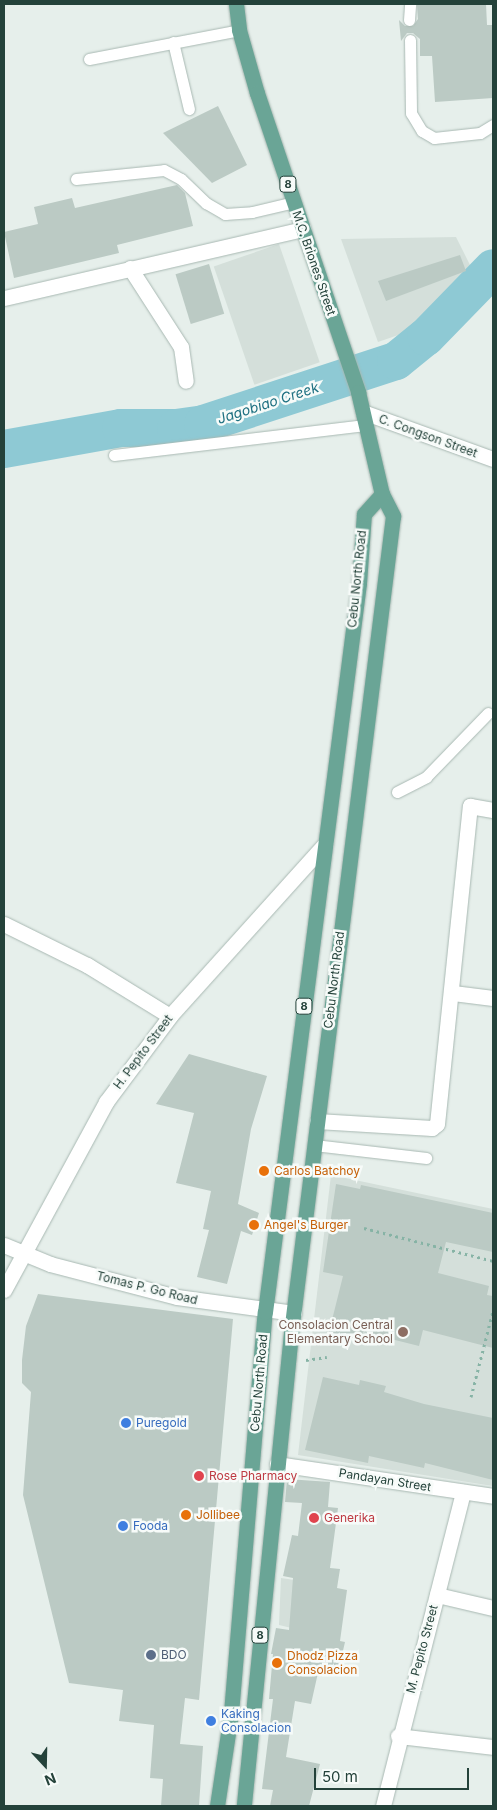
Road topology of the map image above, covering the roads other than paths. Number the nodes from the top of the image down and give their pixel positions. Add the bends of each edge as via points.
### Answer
1 (236, 4) edge
2 (410, 4) edge
3 (409, 20) dead end
4 (239, 30) junction
5 (410, 40) dead end
6 (173, 42) junction
7 (89, 59) dead end
8 (189, 109) dead end
9 (493, 125) edge
10 (76, 179) dead end
11 (294, 202) junction
12 (303, 229) junction
13 (130, 268) junction
14 (4, 298) edge
15 (186, 381) dead end
16 (365, 418) junction
17 (114, 455) dead end
18 (493, 460) edge
19 (382, 494) junction
20 (488, 713) dead end
21 (397, 792) dead end
22 (493, 810) edge
23 (325, 844) junction
24 (4, 924) edge
25 (453, 993) junction
26 (493, 998) edge
27 (170, 1016) junction
28 (317, 1121) junction
29 (314, 1145) junction
30 (426, 1158) dead end
31 (4, 1245) edge
32 (22, 1254) junction
33 (4, 1290) edge
34 (266, 1312) junction
35 (294, 1313) junction
36 (276, 1464) junction
37 (463, 1492) junction
38 (493, 1496) edge
39 (437, 1595) junction
40 (493, 1608) edge
41 (398, 1736) junction
42 (493, 1747) edge
43 (217, 1806) edge
44 (244, 1806) edge
45 (382, 1806) edge

1 - 4 main road, M.C. Briones Street / 8
2 - 3 lane
4 - 6 lane
4 - 11 main road, M.C. Briones Street / 8
5 - 9 lane via 411,114 422,131 434,138 480,133
6 - 7 lane
6 - 8 lane
10 - 11 lane via 164,170 182,179 206,203 225,214 252,212
11 - 12 main road, M.C. Briones Street / 8
12 - 13 street
12 - 16 main road, M.C. Briones Street / 8
13 - 14 street
13 - 15 street via 181,347
16 - 17 lane
16 - 18 street, C. Congson Street
16 - 19 main road, M.C. Briones Street / 8
19 - 23 main road, Cebu North Road / 8 via 364,514
19 - 28 main road, Cebu North Road / 8 via 394,516
20 - 21 lane via 426,777
22 - 25 street via 470,806
23 - 27 street, H. Pepito Street
23 - 34 main road, Cebu North Road / 8
24 - 27 street via 87,965
25 - 26 street
25 - 28 street via 437,1124 432,1128
27 - 32 street, H. Pepito Street via 106,1102
28 - 29 main road, Cebu North Road / 8
29 - 30 lane
29 - 35 main road, Cebu North Road / 8
31 - 32 street, Tomas P. Go Road
32 - 33 street, H. Pepito Street
32 - 34 street, Tomas P. Go Road via 177,1297
34 - 35 street, Tomas P. Go Road
34 - 43 main road, Cebu North Road / 8 via 231,1713
35 - 36 main road, Cebu North Road / 8
36 - 37 street, Pandayan Street
36 - 44 main road, Cebu North Road / 8
37 - 38 street, Pandayan Street
37 - 39 street, M. Pepito Street
39 - 40 street
39 - 41 street, M. Pepito Street
41 - 42 street
41 - 45 street, M. Pepito Street

